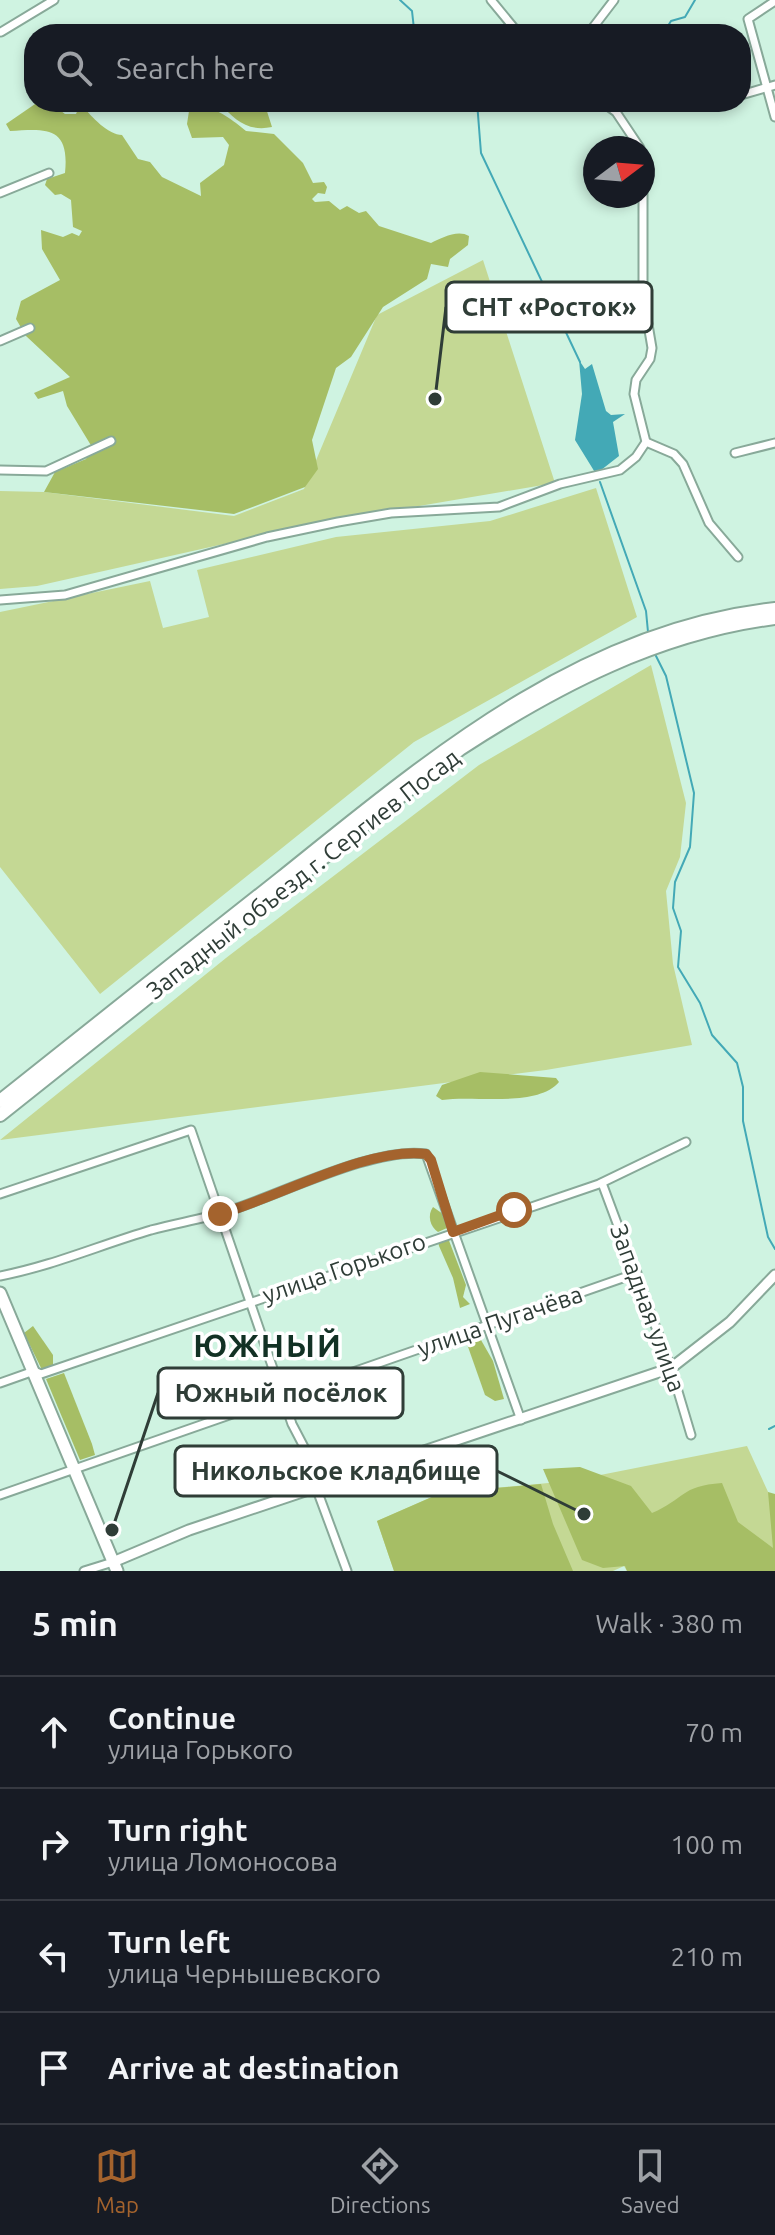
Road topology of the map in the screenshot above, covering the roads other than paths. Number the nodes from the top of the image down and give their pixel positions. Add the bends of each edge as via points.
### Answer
1 (54, 0) edge
2 (491, 0) edge
3 (614, 0) edge
4 (775, 1) edge
5 (511, 24) edge
6 (596, 24) edge
7 (750, 24) edge
8 (751, 28) edge
9 (1, 32) edge
10 (771, 87) edge
11 (751, 92) edge
12 (616, 112) edge
13 (775, 117) edge
14 (632, 136) edge
15 (49, 173) dead end
16 (0, 193) edge
17 (643, 208) edge
18 (30, 328) dead end
19 (0, 341) edge
20 (111, 441) dead end
21 (646, 442) junction
22 (775, 443) edge
23 (735, 453) dead end
24 (0, 470) edge
25 (738, 557) dead end
26 (0, 600) edge
27 (775, 609) edge
28 (775, 618) edge
29 (670, 636) junction
30 (622, 654) junction
31 (0, 1101) edge
32 (0, 1115) edge
33 (686, 1142) dead end
34 (602, 1183) junction
35 (0, 1194) edge
36 (220, 1214) junction
37 (453, 1232) junction
38 (637, 1273) junction
39 (775, 1275) edge
40 (0, 1276) edge
41 (0, 1293) edge
42 (250, 1300) junction
43 (485, 1326) junction
44 (671, 1368) junction
45 (34, 1371) junction
46 (0, 1383) edge
47 (282, 1396) junction
48 (521, 1420) junction
49 (691, 1435) dead end
50 (304, 1447) dead end
51 (75, 1467) junction
52 (317, 1490) junction
53 (0, 1495) edge
54 (115, 1566) edge
55 (84, 1571) edge
56 (347, 1571) edge

1 - 9 street
2 - 5 street
3 - 6 street
4 - 7 street via 748,19
8 - 10 street
10 - 11 street
10 - 13 street
12 - 14 street
15 - 16 street
17 - 21 street via 643,295 652,348 634,394
18 - 19 street
20 - 24 street via 46,471
21 - 25 street via 683,464 709,523
21 - 26 street via 620,470 560,484 499,507 391,513 338,522 65,595
22 - 23 street
27 - 29 main road
28 - 29 main road
29 - 30 main road
30 - 31 main road, Западный объезд г. Сергиев Посад via 510,705 456,740
30 - 32 main road, Западный объезд г. Сергиев Посад via 460,749
33 - 34 street, улица Горького
34 - 37 street, улица Горького
34 - 38 street, Западная улица
35 - 36 street via 191,1130
36 - 37 street via 342,1170 421,1153 431,1160
36 - 40 street
36 - 42 street
37 - 42 street, улица Горького
37 - 43 street
38 - 43 street, улица Пугачёва
38 - 44 street, Западная улица
39 - 44 street via 716,1334
41 - 45 main road
42 - 45 street, улица Горького via 41,1374
42 - 47 street
43 - 47 street, улица Пугачёва
43 - 48 street
44 - 48 street
44 - 49 street, Западная улица
45 - 46 street, улица Горького
45 - 51 main road
47 - 50 street
47 - 51 street, улица Пугачёва
48 - 52 street
51 - 53 street, улица Пугачёва
51 - 54 main road
52 - 54 street via 189,1530
52 - 56 street
54 - 55 street

